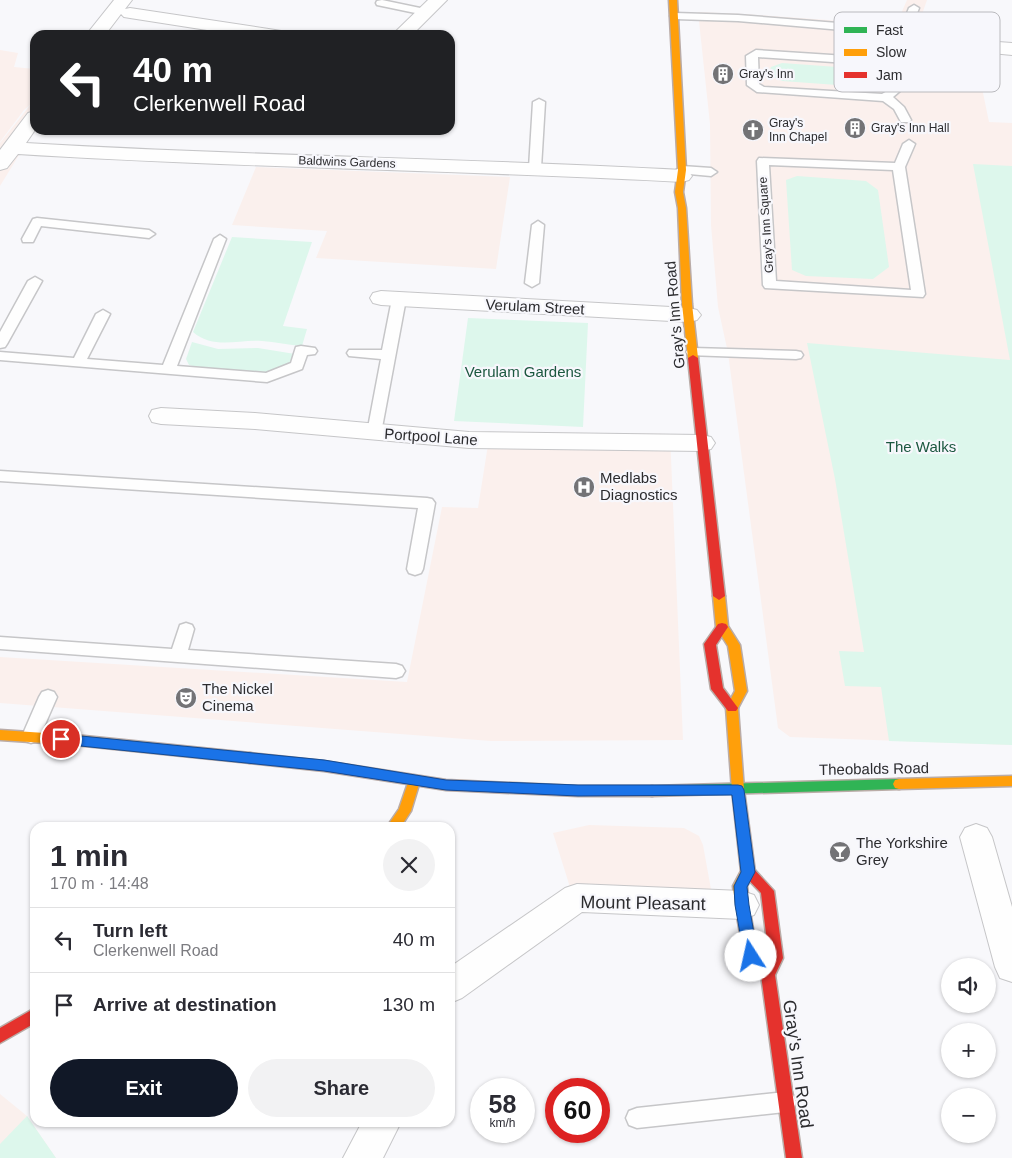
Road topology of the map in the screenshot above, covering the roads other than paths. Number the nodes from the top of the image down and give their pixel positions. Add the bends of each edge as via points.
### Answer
1 (674, 0) edge
2 (381, 3) dead end
3 (431, 6) edge
4 (127, 7) edge
5 (914, 8) dead end
6 (912, 12) edge
7 (675, 16) junction
8 (834, 28) edge
9 (101, 30) edge
10 (201, 30) edge
11 (406, 30) edge
12 (834, 56) edge
13 (893, 92) edge
14 (885, 98) junction
15 (539, 102) dead end
16 (906, 120) dead end
17 (30, 123) edge
18 (909, 144) dead end
19 (6, 156) edge
20 (899, 167) junction
21 (534, 168) junction
22 (711, 172) dead end
23 (682, 173) junction
24 (538, 225) dead end
25 (149, 234) dead end
26 (28, 239) dead end
27 (220, 239) dead end
28 (35, 281) dead end
29 (532, 283) dead end
30 (390, 298) joint
31 (103, 314) dead end
32 (689, 315) junction
33 (0, 344) edge
34 (310, 351) dead end
35 (693, 352) junction
36 (354, 353) dead end
37 (388, 355) junction
38 (796, 355) dead end
39 (0, 356) edge
40 (78, 363) junction
41 (173, 373) junction
42 (162, 411) dead end
43 (374, 433) junction
44 (702, 443) junction
45 (0, 476) edge
46 (235, 486) junction
47 (224, 506) dead end
48 (415, 569) dead end
49 (722, 627) junction
50 (186, 628) dead end
51 (0, 643) edge
52 (178, 656) junction
53 (396, 671) dead end
54 (48, 697) dead end
55 (732, 708) junction
56 (0, 735) edge
57 (32, 736) junction
58 (414, 781) junction
59 (1012, 781) edge
60 (738, 790) junction
61 (397, 822) edge
62 (976, 837) dead end
63 (748, 872) junction
64 (742, 905) junction
65 (1012, 967) edge
66 (768, 975) junction
67 (455, 983) edge
68 (30, 1018) edge
69 (0, 1036) edge
70 (785, 1102) junction
71 (637, 1118) dead end
72 (380, 1127) edge
73 (362, 1158) edge
74 (794, 1158) edge

1 - 7 main road, Gray's Inn Road
2 - 3 lane
3 - 11 street
4 - 9 street
4 - 10 street
5 - 6 lane
7 - 8 lane via 738,18
7 - 23 main road, Gray's Inn Road
12 - 14 lane via 760,53 752,56 753,86 757,89
13 - 14 lane
14 - 16 lane via 892,101
15 - 21 lane
17 - 19 street
18 - 20 lane
19 - 21 street, Baldwins Gardens via 130,155
20 - 20 lane, Gray's Inn Square via 918,294 770,285 758,174 763,161
21 - 23 street, Baldwins Gardens
22 - 23 lane
23 - 32 main road, Gray's Inn Road via 678,192 682,208
24 - 29 lane
25 - 26 lane via 37,222
27 - 41 lane
28 - 33 lane
30 - 32 street, Verulam Street via 530,303
30 - 37 lane
31 - 40 lane
32 - 35 main road, Gray's Inn Road
34 - 41 lane via 301,350 297,366 267,378
35 - 38 lane
35 - 44 main road, Gray's Inn Road
36 - 37 lane
37 - 43 lane
39 - 40 lane
40 - 41 lane
42 - 43 street, Portpool Lane
43 - 44 street, Portpool Lane via 469,440
44 - 49 main road, Gray's Inn Road
45 - 46 lane via 24,484
46 - 47 lane
46 - 48 lane via 427,503
49 - 55 main road, Gray's Inn Road via 734,645 739,671 741,691
49 - 55 main road via 710,644 717,690
50 - 52 lane
51 - 52 lane via 65,654
52 - 53 lane
54 - 57 lane
55 - 60 main road, Gray's Inn Road
56 - 57 main road, Theobalds Road
57 - 58 main road, Theobalds Road via 324,766
58 - 60 main road, Theobalds Road via 578,791
58 - 61 main road via 405,812
59 - 60 main road, Theobalds Road
60 - 63 main road, Gray's Inn Road
62 - 65 street
63 - 64 main road, Gray's Inn Road via 740,886
63 - 66 main road, Gray's Inn Road via 767,891 776,958
64 - 66 main road, Gray's Inn Road via 751,956
64 - 67 street, Mount Pleasant via 577,898
66 - 70 main road, Gray's Inn Road
68 - 69 main road
70 - 71 lane
70 - 74 main road, Gray's Inn Road
72 - 73 street

